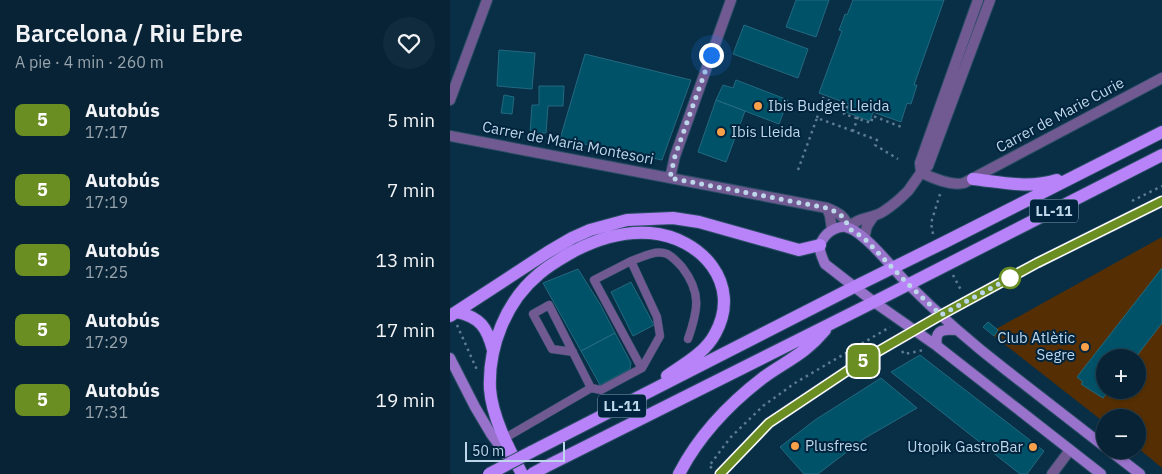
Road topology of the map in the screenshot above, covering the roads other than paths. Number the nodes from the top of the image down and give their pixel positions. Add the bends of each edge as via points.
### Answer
1 (487, 0) edge
2 (731, 0) edge
3 (978, 0) edge
4 (990, 0) edge
5 (1162, 78) edge
6 (450, 100) edge
7 (1162, 132) edge
8 (450, 136) edge
9 (1162, 155) edge
10 (930, 163) junction
11 (1092, 168) junction
12 (920, 172) junction
13 (670, 178) junction
14 (973, 179) junction
15 (941, 183) junction
16 (1162, 201) edge
17 (827, 208) junction
18 (873, 217) junction
19 (849, 228) junction
20 (832, 230) junction
21 (864, 238) junction
22 (820, 244) junction
23 (631, 261) junction
24 (892, 268) junction
25 (908, 284) junction
26 (854, 287) junction
27 (874, 302) junction
28 (453, 314) edge
29 (941, 315) junction
30 (830, 324) junction
31 (957, 330) junction
32 (914, 332) junction
33 (688, 339) dead end
34 (937, 346) junction
35 (493, 350) junction
36 (573, 352) junction
37 (450, 358) edge
38 (641, 367) junction
39 (590, 388) junction
40 (630, 402) junction
41 (505, 438) junction
42 (1096, 440) edge
43 (1070, 450) junction
44 (1121, 459) edge
45 (537, 471) edge
46 (489, 474) edge
47 (521, 474) edge
48 (679, 474) edge
49 (720, 474) edge
50 (1052, 474) edge
51 (1101, 474) edge
52 (1140, 474) edge

1 - 6 street
2 - 13 street
3 - 12 street via 921,158
4 - 10 street
5 - 14 street, Carrer de Marie Curie
7 - 11 main road, LL-11
8 - 13 street, Carrer de Maria Montesori
9 - 25 main road, LL-11
10 - 12 street
10 - 15 street
11 - 14 main road via 1045,184
11 - 24 main road, LL-11
12 - 15 street
12 - 18 street via 902,196
13 - 17 street, Carrer de Maria Montesori
14 - 15 street via 956,184
16 - 29 street
17 - 19 street, Carrer de Maria Montesori via 841,215
17 - 20 street
18 - 19 street via 854,222
18 - 21 street
19 - 20 street
19 - 21 street
20 - 22 street
21 - 24 street
22 - 26 street via 825,264
22 - 28 main road via 799,250 699,222 673,218 627,220 572,238
23 - 33 lane via 654,252 666,253 691,280 696,292 696,311
23 - 38 lane via 660,329 657,343
23 - 38 lane via 594,280
24 - 25 street
24 - 26 main road, LL-11
25 - 27 main road, LL-11
25 - 29 street
26 - 27 street
26 - 40 main road, LL-11
27 - 30 main road, LL-11
27 - 32 street
28 - 35 main road via 468,314 482,325
29 - 31 street
29 - 32 street
30 - 45 main road, LL-11
30 - 48 main road via 810,346 743,393 702,438
31 - 34 street via 939,332
31 - 42 street
32 - 34 street
32 - 49 street via 865,359 769,423
34 - 43 street
35 - 40 main road via 506,316 526,287 538,274 566,256 600,239 616,235 650,233 681,241 708,260 716,271 723,296 720,322 716,333 700,353
35 - 41 main road via 492,399
36 - 36 lane via 549,305 533,314 552,349
36 - 39 lane
37 - 47 street via 474,407
38 - 39 lane via 601,390
39 - 41 lane
40 - 46 main road, LL-11, bridge
41 - 47 main road
43 - 50 street
43 - 51 street
44 - 52 street

